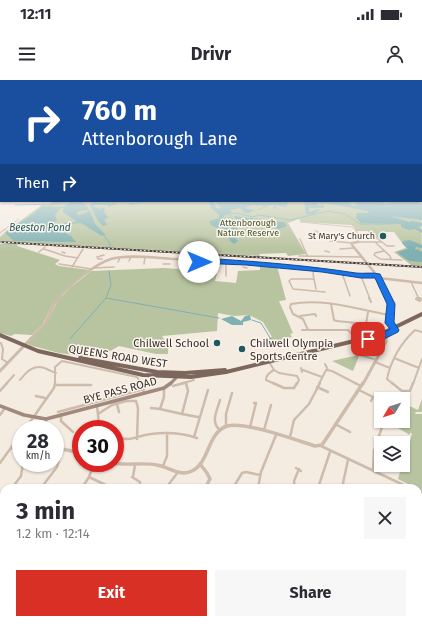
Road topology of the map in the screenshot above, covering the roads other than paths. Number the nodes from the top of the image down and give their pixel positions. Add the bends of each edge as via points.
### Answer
1 (19, 219) dead end
2 (300, 222) dead end
3 (316, 231) dead end
4 (0, 233) edge
5 (323, 234) junction
6 (320, 236) dead end
7 (359, 238) junction
8 (301, 239) dead end
9 (330, 241) dead end
10 (334, 241) junction
11 (358, 242) junction
12 (382, 242) junction
13 (352, 243) junction
14 (376, 243) junction
15 (394, 246) dead end
16 (354, 248) junction
17 (83, 249) dead end
18 (340, 249) dead end
19 (384, 251) junction
20 (39, 252) dead end
21 (64, 252) dead end
22 (327, 252) dead end
23 (60, 254) junction
24 (307, 255) junction
25 (131, 256) junction
26 (299, 256) dead end
27 (120, 257) junction
28 (145, 257) junction
29 (328, 257) junction
30 (361, 257) junction
31 (78, 258) junction
32 (166, 259) junction
33 (103, 260) junction
34 (187, 260) junction
35 (200, 260) junction
36 (391, 260) junction
37 (403, 260) dead end
38 (129, 261) dead end
39 (118, 262) dead end
40 (226, 262) junction
41 (246, 263) junction
42 (59, 264) dead end
43 (144, 264) dead end
44 (170, 264) dead end
45 (183, 265) dead end
46 (200, 266) dead end
47 (72, 267) junction
48 (112, 267) dead end
49 (245, 268) dead end
50 (94, 269) junction
51 (314, 269) junction
52 (342, 273) junction
53 (226, 276) dead end
54 (361, 276) junction
55 (378, 277) junction
56 (314, 279) junction
57 (411, 282) junction
58 (422, 283) edge
59 (316, 290) junction
60 (325, 292) dead end
61 (350, 296) dead end
62 (418, 297) dead end
63 (371, 302) dead end
64 (331, 304) junction
65 (368, 312) junction
66 (422, 314) edge
67 (389, 315) junction
68 (300, 316) junction
69 (316, 316) dead end
70 (302, 330) dead end
71 (308, 330) junction
72 (394, 330) junction
73 (422, 332) edge
74 (0, 335) edge
75 (385, 335) junction
76 (377, 337) junction
77 (358, 340) junction
78 (1, 343) edge
79 (24, 345) junction
80 (384, 345) junction
81 (394, 358) junction
82 (422, 359) edge
83 (269, 362) junction
84 (375, 362) junction
85 (8, 363) junction
86 (325, 364) dead end
87 (240, 368) junction
88 (390, 368) junction
89 (419, 368) junction
90 (274, 370) junction
91 (302, 370) dead end
92 (328, 370) junction
93 (0, 371) edge
94 (56, 374) junction
95 (14, 375) dead end
96 (169, 375) junction
97 (322, 377) junction
98 (22, 378) dead end
99 (176, 378) junction
100 (194, 380) dead end
101 (186, 382) junction
102 (55, 385) junction
103 (91, 385) dead end
104 (172, 385) junction
105 (362, 386) junction
106 (317, 387) junction
107 (164, 388) junction
108 (284, 388) junction
109 (208, 390) dead end
110 (359, 390) junction
111 (0, 391) edge
112 (144, 391) junction
113 (283, 392) dead end
114 (328, 392) dead end
115 (232, 394) dead end
116 (36, 396) dead end
117 (45, 398) junction
118 (220, 400) dead end
119 (371, 401) dead end
120 (254, 403) dead end
121 (117, 404) junction
122 (270, 405) dead end
123 (0, 406) edge
124 (97, 406) junction
125 (5, 408) junction
126 (152, 408) dead end
127 (160, 409) junction
128 (73, 410) junction
129 (60, 412) junction
130 (119, 412) dead end
131 (98, 414) junction
132 (182, 414) junction
133 (0, 415) edge
134 (32, 417) junction
135 (198, 417) dead end
136 (46, 419) joint
137 (30, 420) edge
138 (99, 420) edge
139 (337, 425) junction
140 (226, 426) junction
141 (250, 428) junction
142 (382, 428) edge
143 (72, 429) edge
144 (220, 430) junction
145 (264, 432) junction
146 (350, 432) dead end
147 (167, 433) junction
148 (276, 435) junction
149 (124, 439) edge
150 (137, 439) junction
151 (289, 439) junction
152 (320, 446) junction
153 (11, 448) edge
154 (330, 452) junction
155 (348, 460) junction
156 (0, 463) edge
157 (124, 464) edge
158 (200, 464) junction
159 (135, 465) junction
160 (163, 466) junction
161 (299, 469) dead end
162 (373, 471) junction
163 (22, 472) edge
164 (53, 472) edge
165 (91, 472) edge
166 (178, 472) junction
167 (260, 475) junction
168 (89, 477) junction
169 (15, 484) edge
170 (45, 484) edge
171 (85, 484) edge
172 (104, 484) edge
173 (140, 484) edge
174 (169, 484) edge
175 (209, 484) edge
176 (235, 484) edge
177 (259, 484) edge
178 (294, 484) edge
179 (319, 484) edge
180 (343, 484) edge
181 (401, 484) edge

1 - 4 street
2 - 7 street via 352,227
3 - 5 street
5 - 6 street
5 - 10 street
7 - 11 street
7 - 12 street via 377,238
8 - 24 street
9 - 10 street
10 - 13 street
11 - 13 street
11 - 14 street
12 - 14 street
12 - 15 street
13 - 16 street
14 - 19 street
16 - 18 street
16 - 30 street
17 - 31 street
19 - 36 street
19 - 36 street via 375,253 374,256 380,260
20 - 23 street via 44,248
21 - 23 street
22 - 29 street
23 - 31 street
24 - 26 street
24 - 29 street
25 - 27 street
25 - 28 street
25 - 38 street
27 - 33 street
27 - 39 street
28 - 32 street
28 - 43 street
29 - 30 street
30 - 55 street
31 - 47 street
32 - 34 street
32 - 44 street via 164,264
33 - 33 street via 104,255 97,257 98,259
33 - 50 street
34 - 35 street
34 - 45 street via 187,265
35 - 40 street
35 - 46 street
36 - 37 street
40 - 41 street
40 - 53 street
41 - 49 street
41 - 51 street
42 - 47 street
47 - 50 street
48 - 50 street
50 - 79 street via 62,294 54,304 45,324
51 - 52 street
51 - 56 street
52 - 54 street
52 - 61 street
54 - 55 street
54 - 63 street
55 - 57 street
55 - 67 street via 391,304
56 - 59 street
56 - 59 street via 289,281 293,290
57 - 58 street
57 - 62 street
59 - 60 street
64 - 65 street
64 - 65 street via 334,320 337,321 366,324
64 - 68 street via 290,305 293,314
65 - 67 street
66 - 72 main road, BYE PASS ROAD
67 - 72 street via 390,325
68 - 69 street
68 - 71 street
70 - 71 street
71 - 77 street via 348,330
72 - 75 main road, BYE PASS ROAD
73 - 81 street via 414,330
74 - 79 main road, QUEENS ROAD WEST
75 - 76 main road, BYE PASS ROAD
75 - 77 main road, BYE PASS ROAD
75 - 80 street
76 - 77 main road, BYE PASS ROAD
76 - 80 street via 383,340
77 - 83 main road, BYE PASS ROAD
78 - 85 street via 2,359
79 - 85 street
79 - 96 main road, QUEENS ROAD WEST via 38,351 102,362 143,375
80 - 84 street
81 - 88 street
81 - 89 street
82 - 89 street
83 - 87 main road, BYE PASS ROAD
83 - 90 street
84 - 88 street
84 - 105 street
85 - 93 street
86 - 92 street
87 - 96 main road, BYE PASS ROAD
87 - 99 main road, BYE PASS ROAD via 202,377
88 - 89 street via 387,380 407,392 411,389
90 - 108 street via 269,372 266,380
90 - 108 street via 280,374 291,373 298,378 294,388
91 - 97 street
92 - 97 street
92 - 105 street
94 - 98 street via 34,366
94 - 102 street
94 - 112 street via 56,366 66,361 137,377
95 - 111 street
96 - 99 main road, BYE PASS ROAD
96 - 104 main road, BYE PASS ROAD
97 - 106 street
99 - 104 main road, BYE PASS ROAD
100 - 101 street, BYE PASS ROAD
101 - 104 street, BYE PASS ROAD
101 - 132 street via 188,391
102 - 103 street
102 - 117 street
104 - 107 main road, BYE PASS ROAD
105 - 110 street
106 - 114 street
106 - 151 street via 309,404 294,420
107 - 112 main road, BYE PASS ROAD
107 - 127 street
108 - 113 street
109 - 147 street via 195,438 181,433
110 - 119 street via 373,397
110 - 139 street
112 - 124 main road, BYE PASS ROAD
112 - 128 street, BYE PASS ROAD
115 - 140 street via 224,417
116 - 117 street
117 - 134 street
118 - 144 street via 214,422
120 - 141 street
121 - 130 street
121 - 131 street
121 - 150 street via 133,400 138,404
122 - 145 street
123 - 125 main road
124 - 128 main road, BYE PASS ROAD
124 - 131 street
125 - 133 street
125 - 134 main road
126 - 127 street
127 - 132 street
128 - 129 main road, BYE PASS ROAD
129 - 136 main road, BYE PASS ROAD
129 - 143 street via 61,421
131 - 138 street
132 - 135 street
134 - 136 main road
134 - 137 street
139 - 146 street
139 - 152 street
140 - 141 street
140 - 144 street
141 - 145 street
142 - 162 street via 374,451
144 - 158 street
145 - 148 street
147 - 150 street via 151,434
147 - 160 street via 167,456
148 - 151 street
148 - 167 street
149 - 150 street
151 - 152 street
152 - 154 street
153 - 156 street
154 - 155 street
154 - 179 street
155 - 162 street
155 - 180 street
157 - 159 street
158 - 166 street via 188,472
158 - 175 street via 209,474
159 - 160 street
159 - 173 street via 132,477
160 - 166 street
161 - 178 street
162 - 181 street
163 - 169 street
164 - 170 street
165 - 168 street
166 - 174 street
167 - 176 street via 242,473
167 - 177 street
168 - 171 street
168 - 172 street

